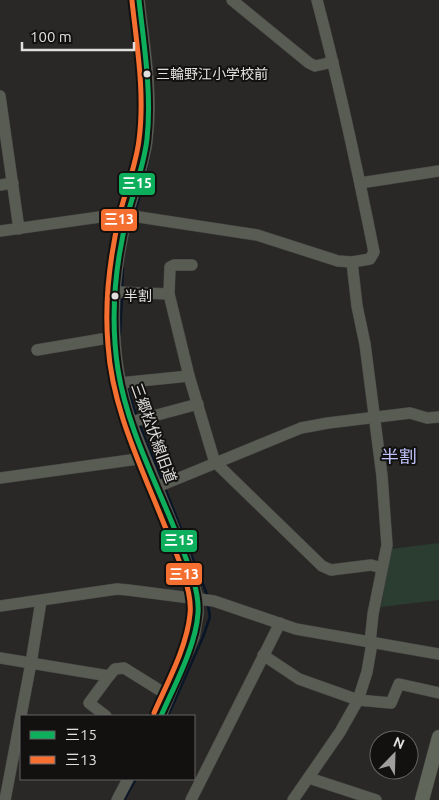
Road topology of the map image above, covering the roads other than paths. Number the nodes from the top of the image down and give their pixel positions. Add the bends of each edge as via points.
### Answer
1 (139, 0) edge
2 (232, 0) edge
3 (317, 0) edge
4 (333, 62) junction
5 (0, 96) edge
6 (439, 171) edge
7 (13, 183) junction
8 (360, 183) junction
9 (0, 185) edge
10 (133, 215) junction
11 (19, 229) junction
12 (0, 231) edge
13 (352, 262) junction
14 (192, 265) dead end
15 (121, 293) junction
16 (169, 294) junction
17 (114, 337) junction
18 (37, 350) dead end
19 (189, 376) junction
20 (125, 382) junction
21 (198, 404) junction
22 (373, 417) junction
23 (439, 417) edge
24 (136, 421) junction
25 (147, 452) junction
26 (215, 463) junction
27 (0, 478) edge
28 (162, 485) junction
29 (382, 568) junction
30 (205, 599) junction
31 (40, 601) junction
32 (0, 606) edge
33 (280, 623) junction
34 (371, 643) junction
35 (439, 654) edge
36 (263, 655) junction
37 (0, 658) edge
38 (31, 664) junction
39 (109, 676) junction
40 (439, 692) edge
41 (169, 696) junction
42 (358, 700) junction
43 (21, 715) edge
44 (105, 715) edge
45 (161, 715) edge
46 (20, 722) edge
47 (439, 737) edge
48 (198, 774) edge
49 (309, 778) junction
50 (127, 780) edge
51 (5, 800) edge
52 (117, 800) edge
53 (191, 800) edge
54 (293, 800) edge
55 (376, 800) edge
56 (422, 800) edge

1 - 10 street, 三郷松伏線旧道 via 149,124
2 - 4 street via 309,63 315,66
3 - 4 street
4 - 8 street
5 - 7 street
6 - 8 street
7 - 9 street
7 - 11 street
8 - 13 street via 374,252 370,259
10 - 11 street
10 - 13 street via 257,235 338,261
10 - 15 street, 三郷松伏線旧道 via 121,246
11 - 12 street
13 - 22 street
14 - 16 street via 174,264 170,267
15 - 16 street
15 - 17 street, 三郷松伏線旧道
16 - 19 street
17 - 18 street
17 - 20 street, 三郷松伏線旧道
19 - 20 street
19 - 21 street
20 - 24 street, 三郷松伏線旧道
21 - 24 street
21 - 26 street
22 - 23 street via 410,413 427,418
22 - 26 street via 301,428
22 - 29 street via 382,476 387,545
24 - 25 street, 三郷松伏線旧道
25 - 27 street
25 - 28 street, 三郷松伏線旧道
26 - 28 street
26 - 29 street via 322,566 331,570 371,565
28 - 30 street, 三郷松伏線旧道 via 183,551
29 - 34 street
30 - 31 street via 117,589
30 - 33 street
30 - 41 street, 三郷松伏線旧道 via 198,614 194,637
31 - 32 street
31 - 38 street
33 - 34 street
33 - 36 street
34 - 35 street
34 - 42 street via 367,672
36 - 42 street via 299,678
36 - 48 street via 230,724
37 - 38 street
38 - 39 street
38 - 43 street
39 - 41 street via 115,669 124,668
39 - 44 street via 89,703
40 - 42 street via 398,684 391,703
41 - 45 street, 三郷松伏線旧道
42 - 49 street
46 - 51 street
47 - 56 main road
48 - 53 street
49 - 54 street
49 - 55 street
50 - 52 street

